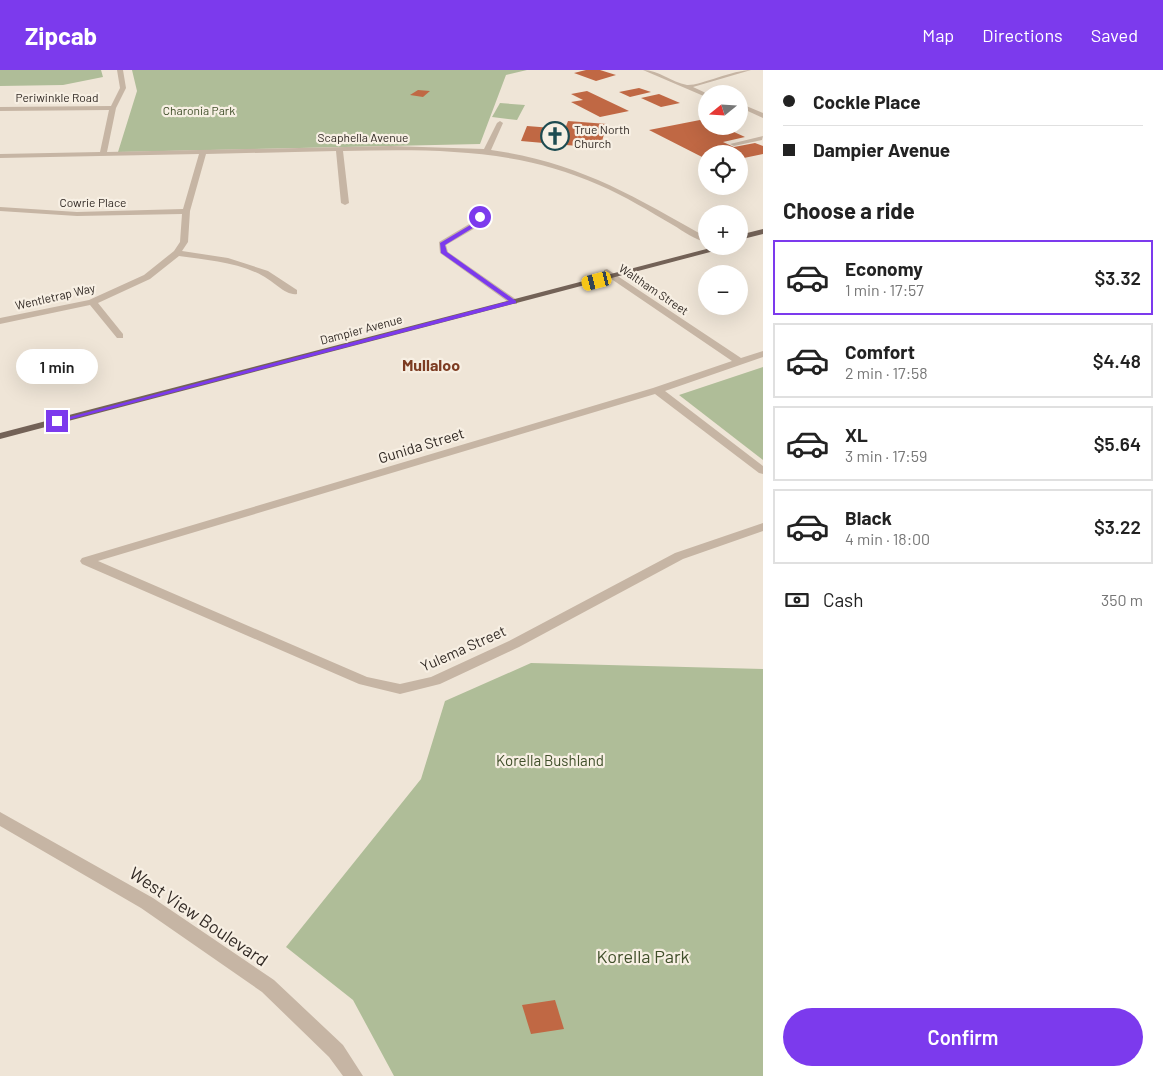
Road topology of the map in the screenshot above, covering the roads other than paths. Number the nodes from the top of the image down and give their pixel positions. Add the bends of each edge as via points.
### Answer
1 (120, 70) edge
2 (646, 70) edge
3 (655, 70) edge
4 (748, 70) edge
5 (691, 86) junction
6 (698, 89) edge
7 (698, 90) edge
8 (113, 108) junction
9 (0, 109) edge
10 (748, 110) edge
11 (748, 114) edge
12 (763, 116) edge
13 (763, 121) edge
14 (500, 123) dead end
15 (762, 138) edge
16 (734, 144) dead end
17 (339, 149) junction
18 (203, 152) junction
19 (486, 153) junction
20 (103, 154) junction
21 (0, 156) edge
22 (344, 203) dead end
23 (0, 209) edge
24 (186, 211) junction
25 (480, 217) dead end
26 (763, 231) edge
27 (748, 235) edge
28 (698, 236) edge
29 (763, 237) edge
30 (748, 241) edge
31 (698, 249) edge
32 (177, 253) junction
33 (698, 253) edge
34 (610, 274) junction
35 (294, 292) dead end
36 (511, 300) junction
37 (92, 302) junction
38 (0, 321) edge
39 (120, 336) dead end
40 (763, 354) edge
41 (738, 361) junction
42 (657, 390) junction
43 (0, 428) edge
44 (0, 436) edge
45 (763, 471) edge
46 (763, 527) edge
47 (86, 561) joint
48 (0, 818) edge
49 (354, 1076) edge

1 - 8 street via 122,88
2 - 5 street
3 - 5 street
4 - 5 street
5 - 6 street
5 - 7 street
8 - 9 street, Periwinkle Road
8 - 20 street
10 - 12 street
11 - 13 street
14 - 19 street
15 - 16 street
17 - 18 street, Scaphella Avenue
17 - 19 street, Scaphella Avenue via 432,149
17 - 22 street
18 - 20 street, Scaphella Avenue
18 - 24 street
19 - 28 street, Scaphella Avenue via 538,160 599,180
20 - 21 street, Scaphella Avenue
23 - 24 street, Cowrie Place via 77,214
24 - 32 street via 184,242
25 - 36 street via 474,225 442,244 444,253
26 - 27 main road
29 - 30 main road
31 - 34 main road, Dampier Avenue
32 - 35 street via 228,260 265,274
32 - 37 street, Wentletrap Way via 146,277
33 - 34 main road, Dampier Avenue
34 - 36 main road, Dampier Avenue
34 - 41 street, Waltham Street
36 - 43 main road, Dampier Avenue
36 - 44 main road, Dampier Avenue
37 - 38 street, Wentletrap Way
37 - 39 street
40 - 41 street, Gunida Street
41 - 42 street, Gunida Street
42 - 45 street
42 - 47 street, Gunida Street
46 - 47 street, Yulema Street via 679,556 496,652 435,681 400,689 364,681
48 - 49 street, West View Boulevard via 147,903 268,986 336,1051

